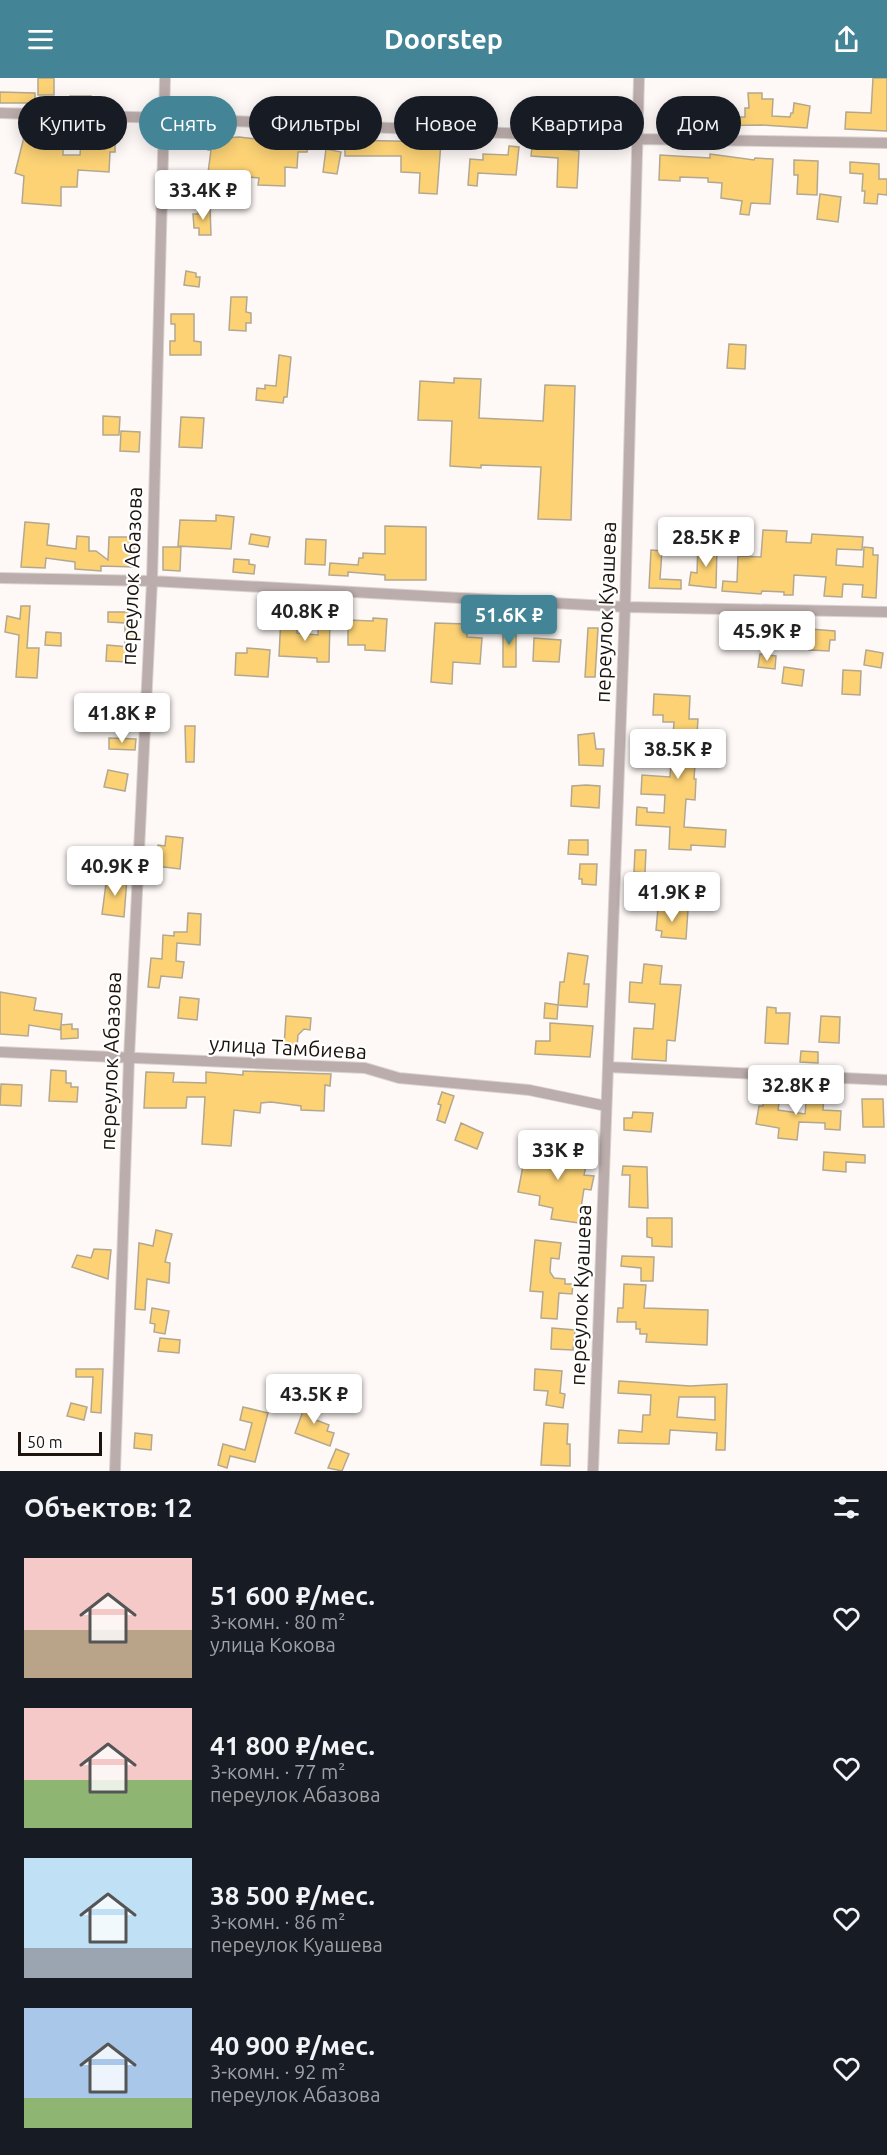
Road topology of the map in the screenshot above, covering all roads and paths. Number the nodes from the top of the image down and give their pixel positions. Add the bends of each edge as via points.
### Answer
1 (165, 78) edge
2 (639, 78) edge
3 (165, 96) edge
4 (639, 96) edge
5 (0, 113) edge
6 (139, 117) edge
7 (237, 121) edge
8 (510, 133) edge
9 (644, 139) edge
10 (887, 143) edge
11 (163, 150) edge
12 (638, 150) edge
13 (0, 578) edge
14 (152, 581) junction
15 (625, 607) junction
16 (887, 612) edge
17 (0, 1052) edge
18 (129, 1058) junction
19 (608, 1067) junction
20 (887, 1080) edge
21 (606, 1106) junction
22 (115, 1471) edge
23 (592, 1471) edge

1 - 3 street, переулок Абазова
2 - 4 street, переулок Куашева
5 - 6 street
7 - 8 street
9 - 10 street
11 - 14 street, переулок Абазова
12 - 15 street, переулок Куашева
13 - 14 street
14 - 15 street
14 - 18 street, переулок Абазова
15 - 16 street
15 - 19 street, переулок Куашева
17 - 18 street, улица Тамбиева
18 - 21 street, улица Тамбиева via 365,1068 399,1078 530,1089
18 - 22 street, переулок Абазова
19 - 20 street
19 - 21 street, переулок Куашева
21 - 23 street, переулок Куашева

